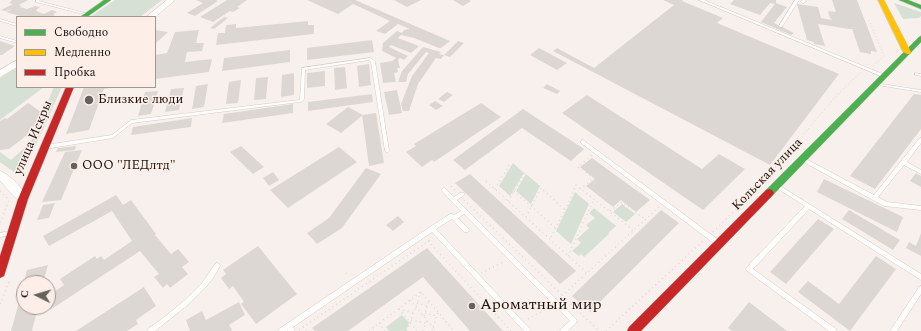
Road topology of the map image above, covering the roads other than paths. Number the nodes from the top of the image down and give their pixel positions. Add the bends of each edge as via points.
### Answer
1 (38, 0) edge
2 (108, 0) edge
3 (171, 0) edge
4 (700, 0) edge
5 (797, 0) edge
6 (881, 0) edge
7 (902, 0) edge
8 (921, 7) edge
9 (85, 16) edge
10 (151, 16) edge
11 (0, 20) edge
12 (16, 25) edge
13 (782, 26) dead end
14 (0, 37) edge
15 (920, 40) edge
16 (16, 42) edge
17 (907, 52) junction
18 (16, 64) edge
19 (0, 74) edge
20 (884, 76) junction
21 (876, 84) junction
22 (70, 88) edge
23 (921, 91) edge
24 (583, 142) dead end
25 (920, 142) edge
26 (43, 147) junction
27 (387, 150) dead end
28 (802, 159) junction
29 (903, 162) junction
30 (921, 172) edge
31 (0, 175) edge
32 (776, 186) junction
33 (444, 190) dead end
34 (461, 194) road end
35 (875, 198) junction
36 (23, 199) junction
37 (453, 200) junction
38 (808, 206) junction
39 (921, 208) edge
40 (466, 212) junction
41 (454, 218) junction
42 (432, 229) junction
43 (466, 230) dead end
44 (13, 232) junction
45 (0, 235) edge
46 (719, 244) junction
47 (217, 266) dead end
48 (0, 273) edge
49 (921, 277) edge
50 (921, 289) edge
51 (290, 328) edge
52 (150, 331) edge
53 (281, 331) edge
54 (528, 331) edge
55 (563, 331) edge
56 (633, 331) edge
57 (834, 331) edge
58 (893, 331) edge

1 - 9 lane
2 - 9 main road
3 - 10 street
4 - 20 lane
5 - 13 lane
6 - 17 main road
7 - 8 main road
11 - 12 lane
14 - 16 lane
15 - 17 main road, Кольская улица
17 - 20 main road, Кольская улица
18 - 19 street
20 - 21 main road, Кольская улица
21 - 23 lane
21 - 28 main road, Кольская улица
22 - 26 main road, улица Искры
24 - 46 lane
25 - 29 lane
26 - 27 lane via 113,136 131,122 300,101 303,69 370,59 373,61
26 - 36 main road, улица Искры
28 - 32 main road, Кольская улица
28 - 35 lane
29 - 30 lane
29 - 35 lane
31 - 36 street
32 - 38 lane
32 - 46 main road, Кольская улица
33 - 37 lane
34 - 37 lane
35 - 39 lane via 886,204
36 - 44 main road, улица Искры
37 - 40 lane
38 - 49 lane
38 - 57 lane via 749,269
40 - 41 lane
40 - 55 lane via 574,321
41 - 42 lane via 452,216
41 - 43 lane
42 - 51 lane
42 - 54 lane
44 - 45 lane
44 - 48 main road, улица Искры
46 - 56 main road, Кольская улица
47 - 52 lane via 194,296
50 - 58 lane
51 - 53 lane

